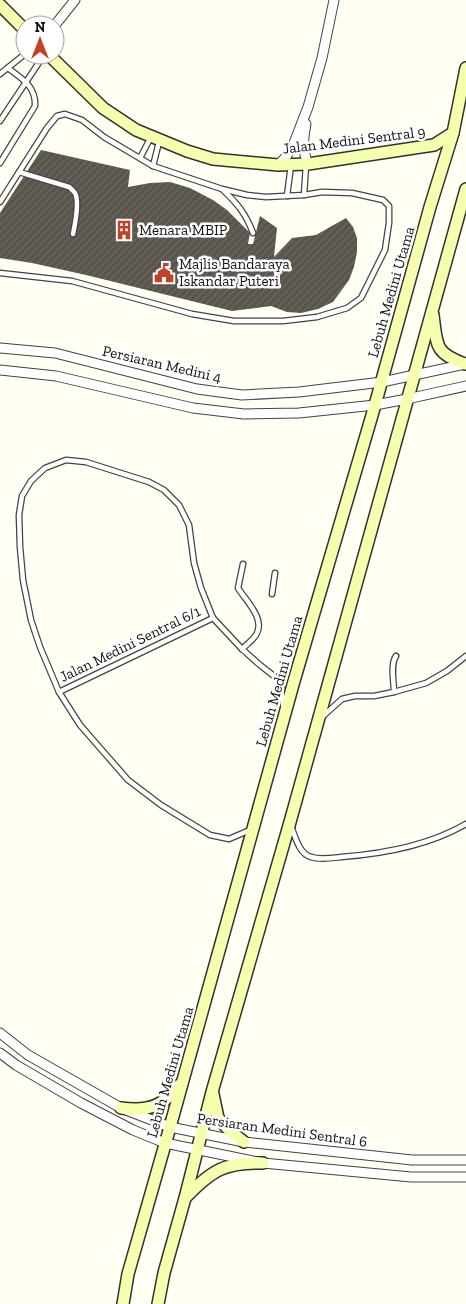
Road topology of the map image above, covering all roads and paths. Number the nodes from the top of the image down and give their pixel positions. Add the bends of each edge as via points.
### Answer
1 (75, 0) edge
2 (334, 0) edge
3 (0, 5) edge
4 (62, 15) edge
5 (15, 20) edge
6 (15, 62) edge
7 (37, 65) edge
8 (59, 65) edge
9 (8, 68) junction
10 (466, 68) edge
11 (0, 74) edge
12 (26, 82) junction
13 (308, 107) junction
14 (0, 122) edge
15 (453, 134) junction
16 (156, 138) junction
17 (140, 158) junction
18 (0, 163) edge
19 (307, 164) junction
20 (291, 165) junction
21 (153, 166) junction
22 (278, 166) junction
23 (19, 172) junction
24 (222, 189) junction
25 (466, 189) edge
26 (304, 195) junction
27 (286, 196) junction
28 (0, 202) edge
29 (253, 233) dead end
30 (73, 234) dead end
31 (0, 273) edge
32 (433, 308) junction
33 (0, 348) edge
34 (466, 364) edge
35 (0, 370) edge
36 (414, 375) junction
37 (382, 382) junction
38 (466, 386) edge
39 (407, 399) junction
40 (375, 405) junction
41 (243, 564) dead end
42 (275, 573) dead end
43 (272, 594) dead end
44 (213, 618) junction
45 (242, 649) junction
46 (396, 656) dead end
47 (466, 656) edge
48 (58, 692) junction
49 (394, 692) junction
50 (285, 714) junction
51 (318, 721) junction
52 (290, 822) junction
53 (466, 824) edge
54 (252, 829) junction
55 (0, 1033) edge
56 (0, 1053) edge
57 (183, 1082) junction
58 (212, 1092) junction
59 (121, 1108) junction
60 (170, 1127) junction
61 (202, 1134) junction
62 (244, 1142) junction
63 (165, 1143) junction
64 (197, 1150) junction
65 (466, 1160) edge
66 (263, 1163) junction
67 (466, 1177) edge
68 (185, 1198) junction
69 (123, 1304) edge
70 (158, 1304) edge

1 - 4 street
2 - 13 street
3 - 5 main road
6 - 9 lane
7 - 12 lane
8 - 16 main road, Jalan Medini Sentral 9 via 103,108 136,130
9 - 11 lane
9 - 12 lane
10 - 15 main road, Lebuh Medini Utama
12 - 14 lane
12 - 18 lane via 36,98 35,106
13 - 19 street via 303,143
13 - 22 street via 294,143
15 - 19 main road, Jalan Medini Sentral 9 via 434,145
15 - 37 main road, Lebuh Medini Utama
16 - 17 lane
16 - 21 lane
16 - 22 main road, Jalan Medini Sentral 9 via 213,159
17 - 21 lane
17 - 23 lane via 82,120 65,114 57,116 47,128
19 - 20 main road, Jalan Medini Sentral 9
19 - 26 lane
20 - 22 main road, Jalan Medini Sentral 9
20 - 27 lane
21 - 24 lane
23 - 28 lane
23 - 30 lane via 69,186 75,192 77,203
24 - 27 lane via 247,195
24 - 29 lane via 248,219
25 - 32 main road
26 - 27 lane
26 - 31 lane via 352,193 383,200 389,206 390,223 385,250 361,298 347,308 317,318 234,321 192,314 72,281
32 - 34 main road via 436,343 440,350 451,359
32 - 36 main road
33 - 37 street, Persiaran Medini 4 via 55,353 197,389 242,395
34 - 36 street, Persiaran Medini 4
35 - 40 street via 56,376 193,408 244,414 299,413
36 - 37 street, Persiaran Medini 4
36 - 39 main road
37 - 40 main road, Lebuh Medini Utama
38 - 39 street
39 - 40 street
39 - 51 main road
40 - 50 main road, Lebuh Medini Utama
41 - 45 lane via 238,588 258,617 259,624 256,635
42 - 43 lane
44 - 45 lane
44 - 48 lane, Jalan Medini Sentral 6/1
44 - 48 lane via 194,563 189,525 179,506 164,490 150,482 86,462 66,460 45,468 31,481 22,496 20,547 31,620
45 - 50 lane via 279,680
46 - 49 lane via 393,663
47 - 49 lane via 426,683
48 - 54 lane via 80,725 128,780 162,805 210,835 229,839
49 - 51 lane via 342,699
50 - 54 main road, Lebuh Medini Utama
51 - 52 main road
52 - 53 lane via 303,852 310,857 325,858 394,850
52 - 58 main road
54 - 57 main road, Lebuh Medini Utama
55 - 59 street, Persiaran Medini Sentral 6 via 28,1056
56 - 63 street, Persiaran Medini Sentral 6 via 80,1104
57 - 59 main road via 157,1105 134,1110
57 - 60 main road, Lebuh Medini Utama
58 - 61 main road
58 - 62 main road via 218,1118
59 - 60 street, Persiaran Medini Sentral 6
60 - 61 street, Persiaran Medini Sentral 6
60 - 63 main road, Lebuh Medini Utama
61 - 62 street, Persiaran Medini Sentral 6
61 - 64 main road
62 - 65 street, Persiaran Medini Sentral 6 via 412,1160
63 - 64 street, Persiaran Medini Sentral 6
63 - 69 main road, Lebuh Medini Utama via 128,1274
64 - 66 street, Persiaran Medini Sentral 6
64 - 68 main road
66 - 67 street, Persiaran Medini Sentral 6 via 411,1177
66 - 68 main road via 228,1166 212,1173
68 - 70 main road

